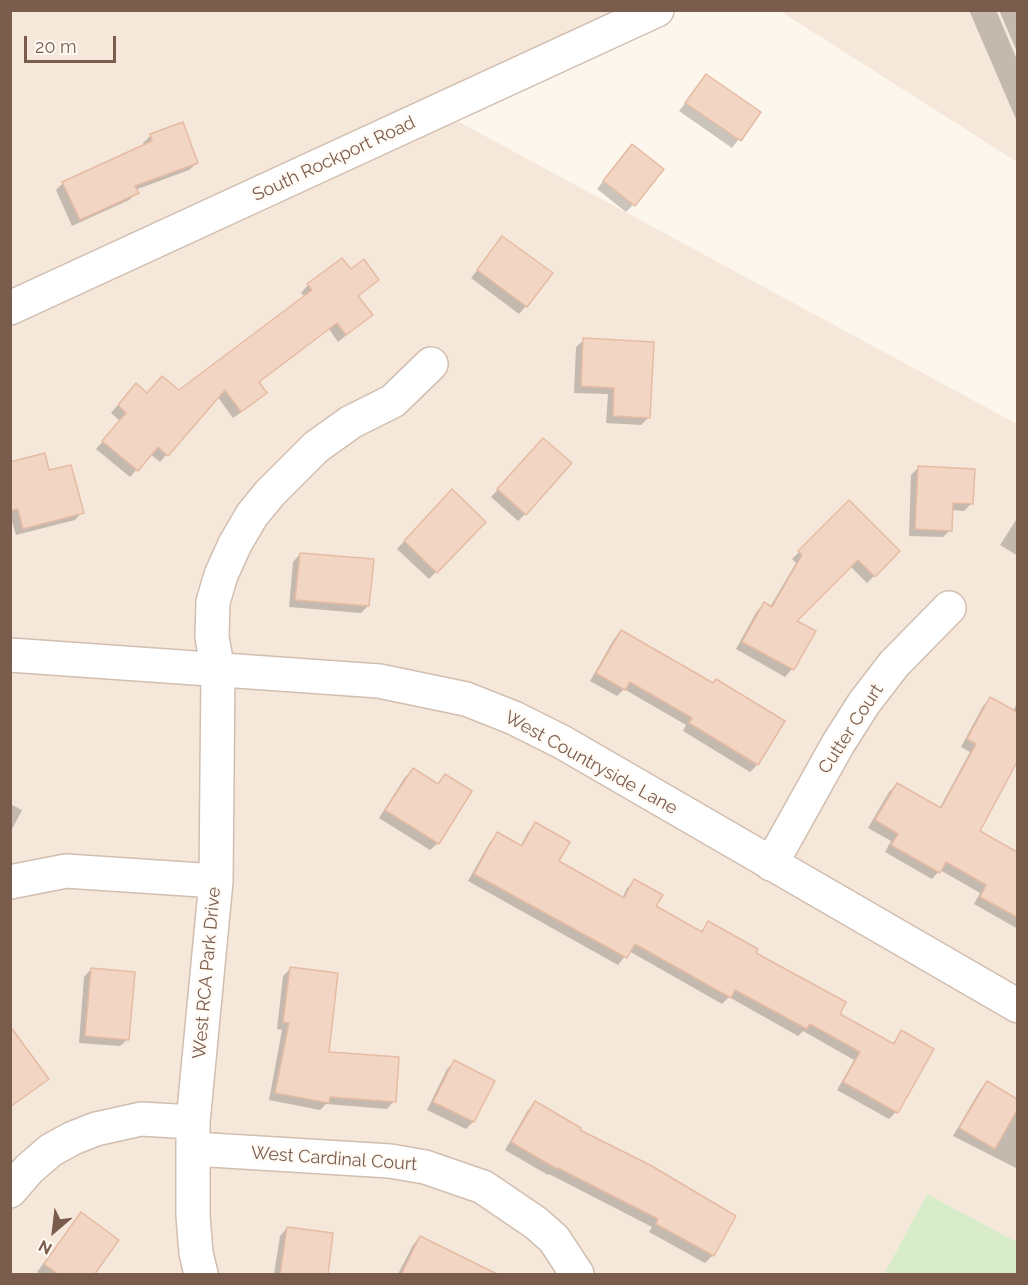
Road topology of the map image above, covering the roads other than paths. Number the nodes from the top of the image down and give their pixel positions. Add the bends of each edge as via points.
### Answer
1 (657, 10) edge
2 (10, 308) edge
3 (431, 364) dead end
4 (949, 608) dead end
5 (10, 655) edge
6 (218, 671) junction
7 (771, 864) junction
8 (216, 881) junction
9 (10, 882) edge
10 (1017, 1006) edge
11 (194, 1136) junction
12 (10, 1191) edge
13 (201, 1275) edge
14 (577, 1275) edge

1 - 2 street, South Rockport Road
3 - 6 street, West RCA Park Drive via 393,401 351,422 316,447 252,515 221,575 213,602 212,637
4 - 7 street, Cutter Court via 894,664 864,703
5 - 6 street, West Countryside Lane
6 - 7 street, West Countryside Lane via 379,681 466,699 562,742
6 - 8 street, West RCA Park Drive
7 - 10 street, West Countryside Lane
8 - 9 street via 66,871
8 - 11 street, West RCA Park Drive
11 - 12 street, West Cardinal Court via 141,1119 96,1129 51,1150
11 - 13 street, West RCA Park Drive via 193,1216
11 - 14 street, West Cardinal Court via 425,1167 483,1188 554,1239

